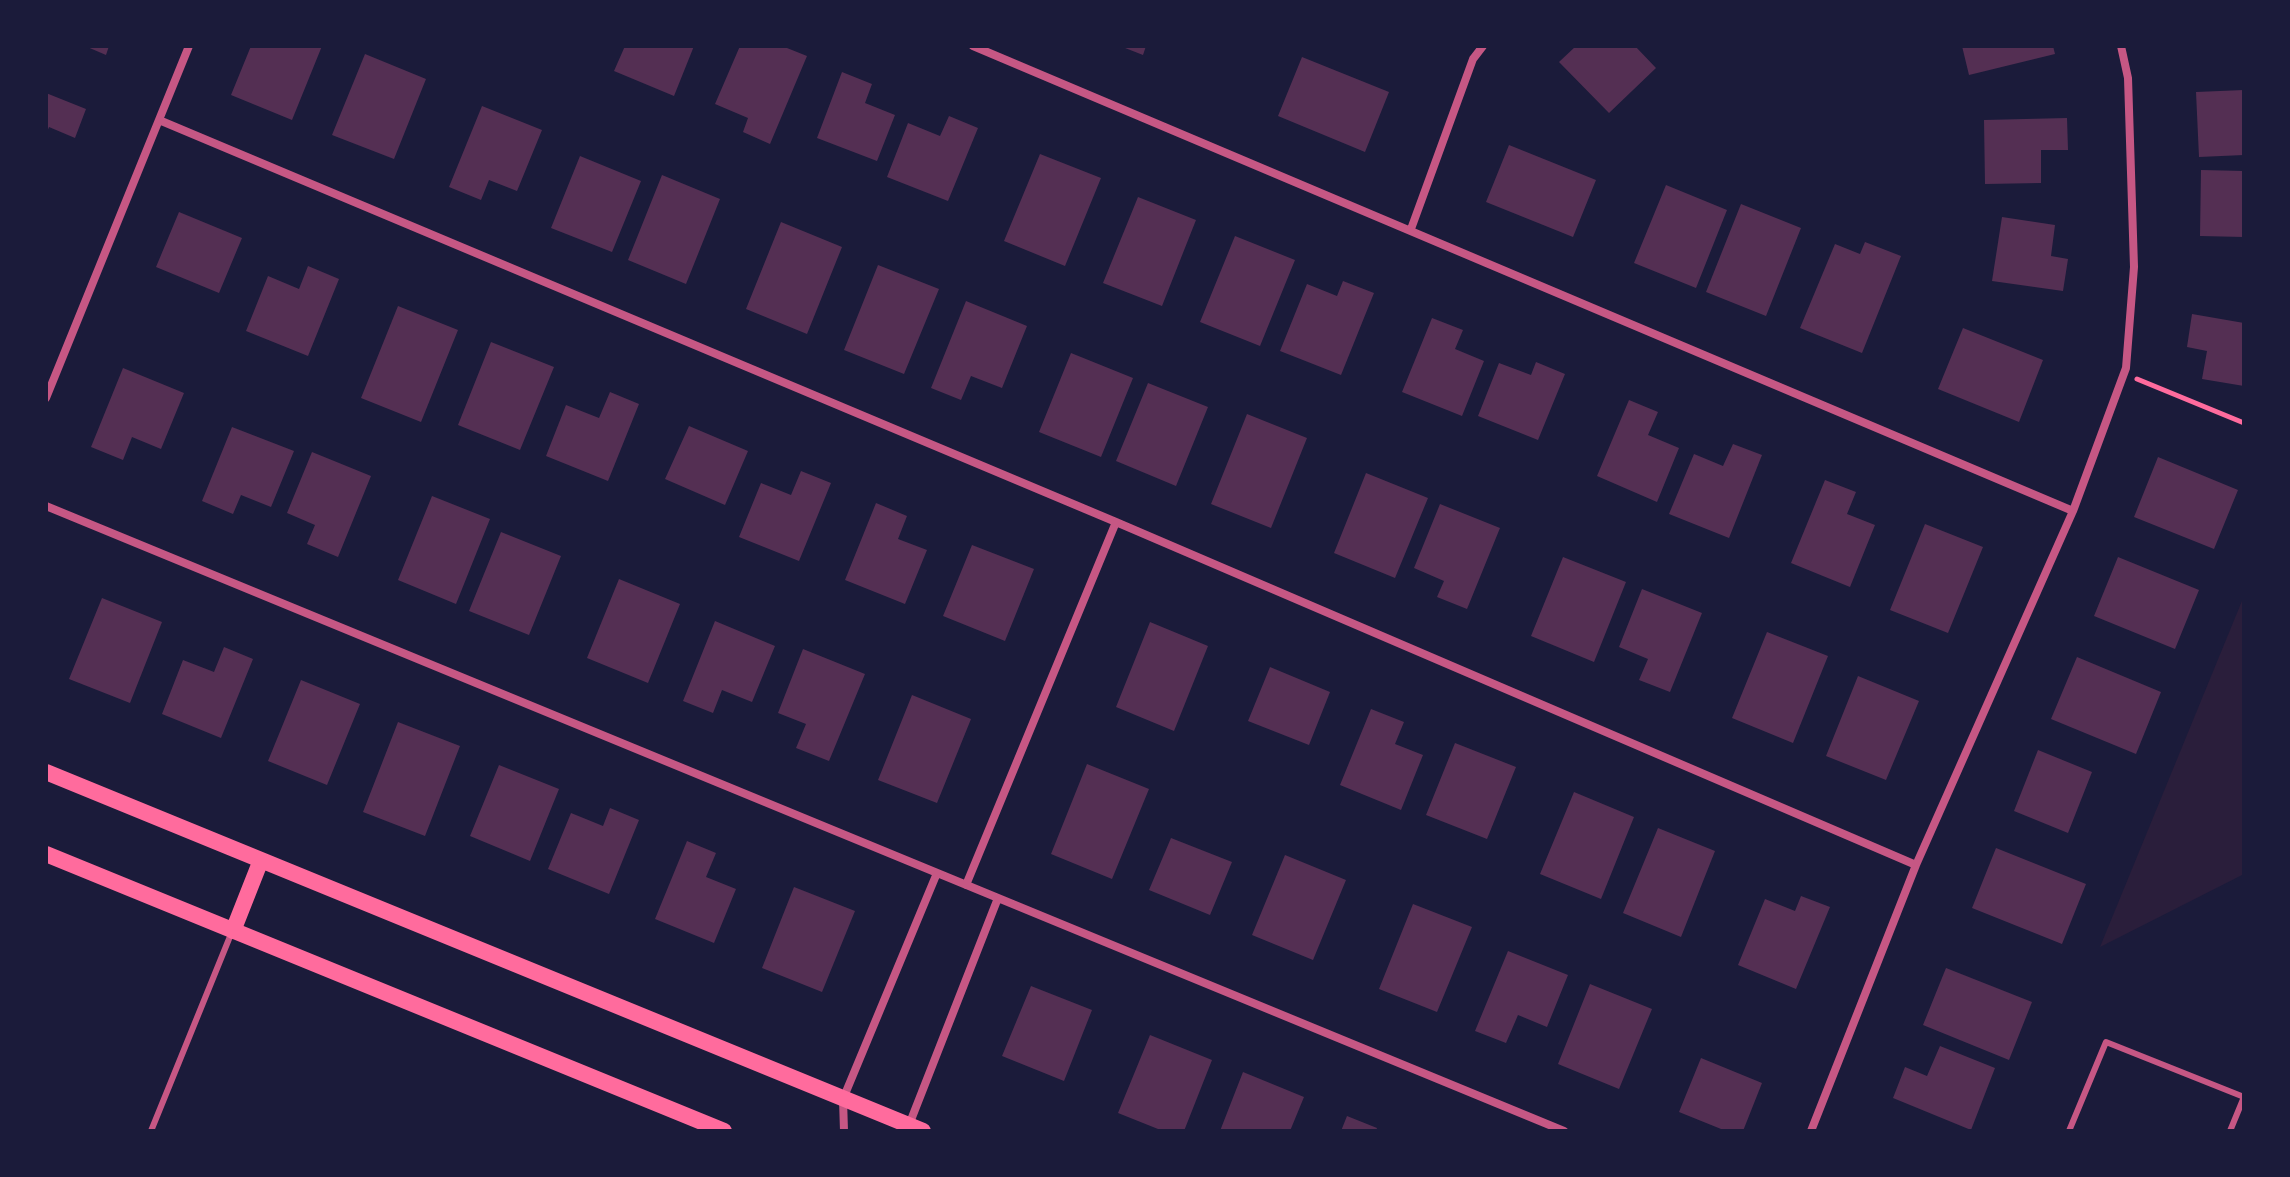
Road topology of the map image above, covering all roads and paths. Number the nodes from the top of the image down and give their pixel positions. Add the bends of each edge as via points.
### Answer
1 (189, 46) edge
2 (1483, 46) edge
3 (2121, 46) edge
4 (977, 47) edge
5 (159, 120) junction
6 (1411, 229) junction
7 (2124, 374) junction
8 (46, 398) edge
9 (2244, 423) edge
10 (46, 506) edge
11 (2073, 511) junction
12 (1116, 522) junction
13 (46, 772) edge
14 (46, 854) edge
15 (261, 860) junction
16 (1916, 865) junction
17 (937, 873) junction
18 (966, 885) junction
19 (998, 898) junction
20 (233, 931) junction
21 (2244, 1097) edge
22 (843, 1099) junction
23 (911, 1129) edge
24 (151, 1131) edge
25 (724, 1131) edge
26 (844, 1131) edge
27 (1564, 1131) edge
28 (1811, 1131) edge
29 (2069, 1131) edge
30 (2230, 1131) edge

1 - 5 street
2 - 6 street via 1473,59
3 - 7 street via 2128,78 2134,267
4 - 6 street
5 - 8 street
5 - 12 street
6 - 11 street
7 - 9 path
7 - 11 street
10 - 17 street
11 - 16 street
12 - 16 street
12 - 18 street
13 - 15 main road
14 - 20 main road
15 - 20 main road
15 - 22 main road
16 - 28 street
17 - 18 street
17 - 22 street
18 - 19 street
19 - 23 street
19 - 27 street
20 - 24 lane
20 - 25 main road
21 - 29 lane via 2106,1042
21 - 30 lane
22 - 23 main road
22 - 26 street

